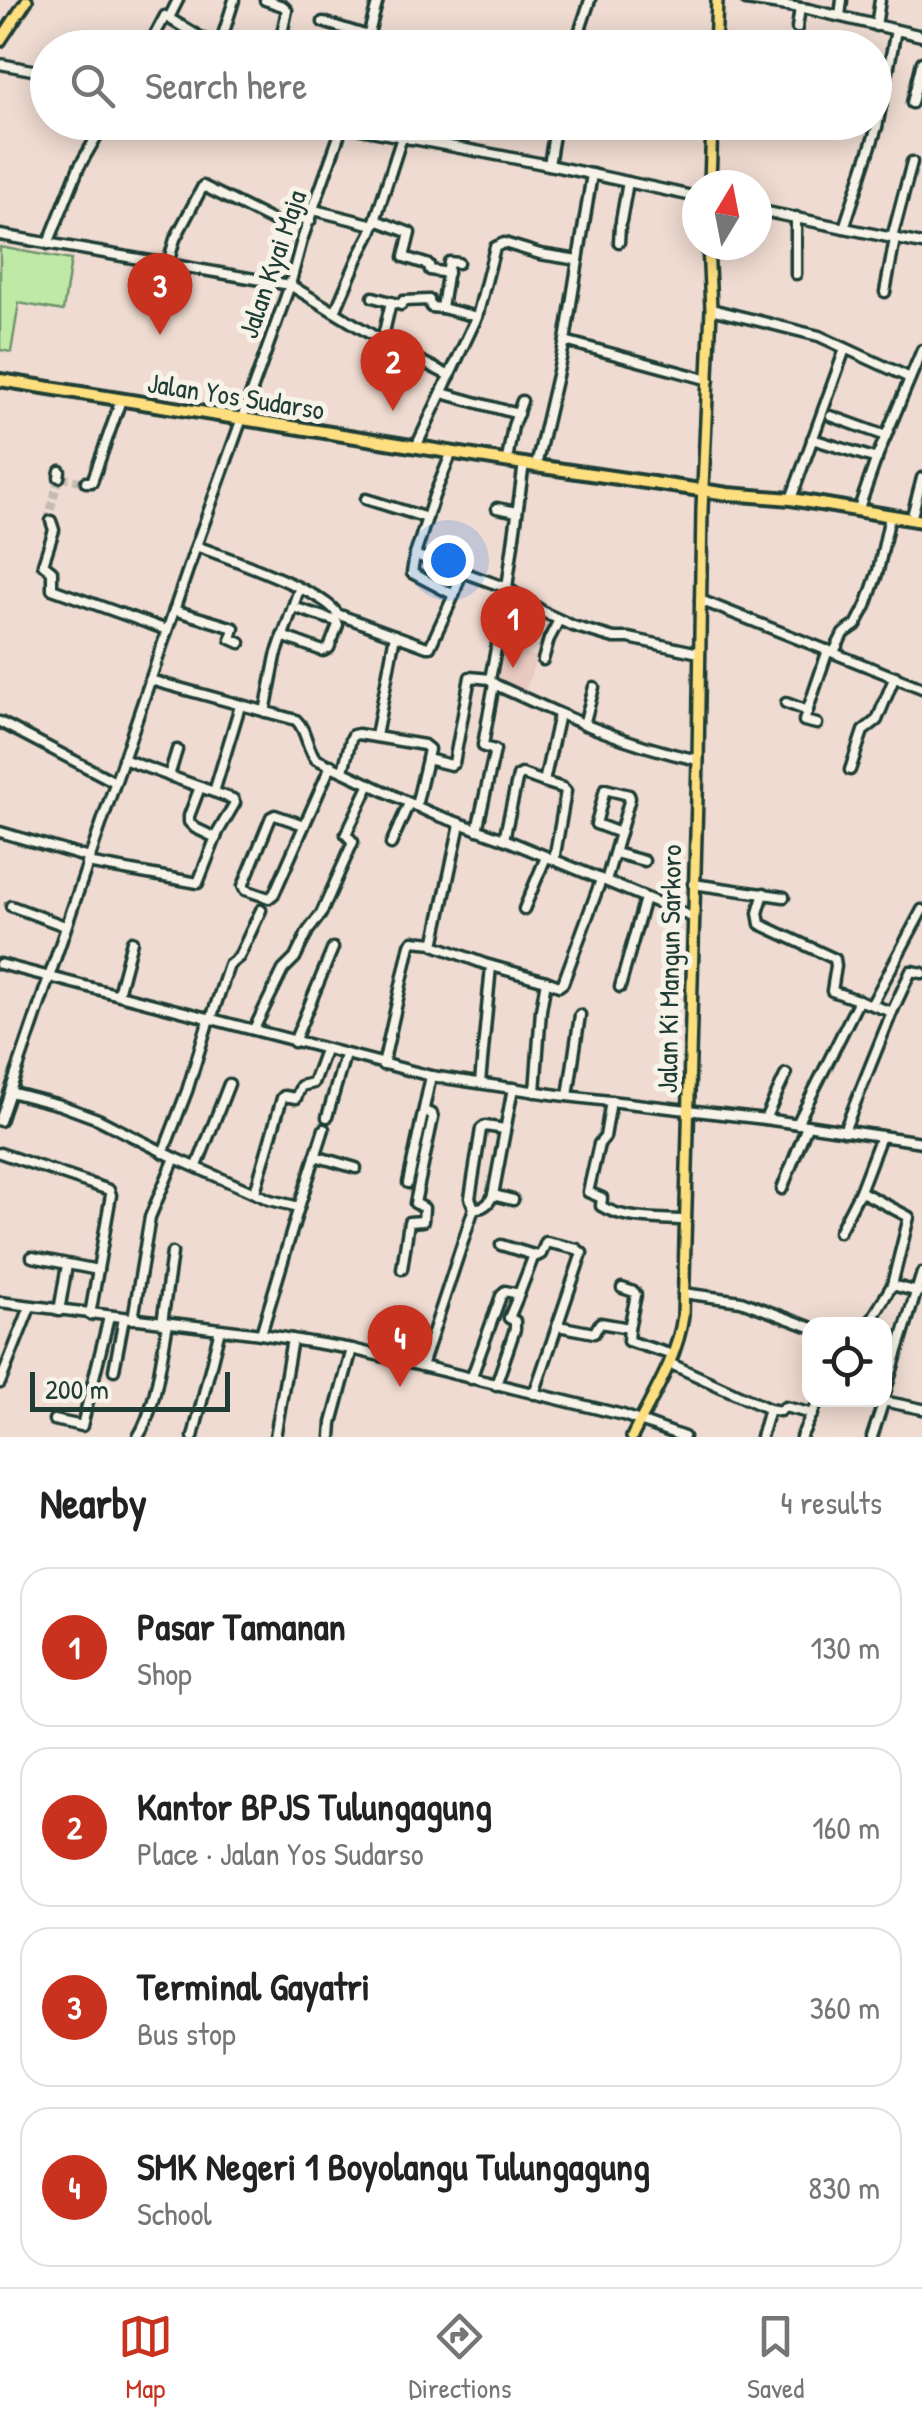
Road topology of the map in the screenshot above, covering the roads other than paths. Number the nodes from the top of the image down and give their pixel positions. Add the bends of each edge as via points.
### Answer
1 (27, 0) edge
2 (178, 0) edge
3 (234, 0) edge
4 (265, 0) edge
5 (378, 0) edge
6 (590, 0) edge
7 (717, 0) edge
8 (746, 0) edge
9 (842, 0) edge
10 (880, 0) edge
11 (800, 8) junction
12 (840, 16) junction
13 (168, 18) junction
14 (324, 22) dead end
15 (876, 26) junction
16 (798, 28) dead end
17 (158, 30) edge
18 (188, 30) edge
19 (225, 30) edge
20 (283, 30) edge
21 (349, 30) edge
22 (370, 30) edge
23 (580, 30) edge
24 (716, 30) edge
25 (896, 30) junction
26 (922, 36) edge
27 (0, 41) edge
28 (892, 50) edge
29 (922, 62) edge
30 (0, 64) edge
31 (30, 70) edge
32 (912, 103) dead end
33 (96, 140) edge
34 (338, 140) edge
35 (405, 140) edge
36 (417, 140) edge
37 (553, 140) edge
38 (711, 140) edge
39 (873, 140) edge
40 (912, 162) dead end
41 (549, 165) junction
42 (710, 170) edge
43 (592, 174) junction
44 (628, 182) junction
45 (682, 195) edge
46 (314, 210) junction
47 (772, 213) edge
48 (796, 218) junction
49 (310, 221) junction
50 (375, 222) junction
51 (844, 228) junction
52 (0, 236) edge
53 (894, 239) junction
54 (619, 242) dead end
55 (48, 244) junction
56 (922, 244) edge
57 (578, 260) junction
58 (709, 260) edge
59 (168, 263) junction
60 (458, 263) dead end
61 (448, 273) junction
62 (796, 274) dead end
63 (290, 286) junction
64 (885, 292) dead end
65 (373, 297) dead end
66 (390, 302) junction
67 (442, 308) junction
68 (711, 309) junction
69 (335, 312) junction
70 (477, 316) junction
71 (382, 341) junction
72 (565, 341) junction
73 (845, 349) junction
74 (922, 350) edge
75 (450, 376) junction
76 (910, 378) junction
77 (0, 380) edge
78 (708, 380) junction
79 (442, 393) junction
80 (121, 400) junction
81 (522, 401) dead end
82 (518, 414) junction
83 (826, 414) junction
84 (240, 419) junction
85 (886, 436) junction
86 (812, 439) junction
87 (416, 446) junction
88 (452, 452) junction
89 (876, 459) junction
90 (507, 460) junction
91 (524, 463) junction
92 (536, 466) junction
93 (922, 478) edge
94 (86, 482) tunnel mouth
95 (703, 490) junction
96 (366, 499) dead end
97 (792, 499) junction
98 (498, 508) dead end
99 (858, 511) junction
100 (517, 512) junction
101 (890, 516) junction
102 (427, 518) junction
103 (917, 520) edge
104 (50, 521) tunnel mouth
105 (196, 546) junction
106 (415, 555) junction
107 (462, 571) junction
108 (508, 589) junction
109 (298, 592) dead end
110 (454, 595) junction
111 (700, 600) junction
112 (293, 607) junction
113 (174, 610) junction
114 (559, 620) junction
115 (167, 630) junction
116 (395, 635) junction
117 (282, 636) junction
118 (240, 643) dead end
119 (831, 651) junction
120 (700, 653) junction
121 (543, 660) dead end
122 (895, 676) junction
123 (150, 680) junction
124 (492, 682) junction
125 (594, 687) dead end
126 (922, 688) edge
127 (786, 704) dead end
128 (240, 706) junction
129 (808, 710) junction
130 (265, 712) junction
131 (559, 714) junction
132 (0, 722) edge
133 (817, 724) dead end
134 (584, 725) junction
135 (376, 736) junction
136 (177, 750) dead end
137 (123, 759) junction
138 (427, 760) junction
139 (698, 760) junction
140 (331, 765) junction
141 (850, 770) dead end
142 (344, 771) junction
143 (168, 776) junction
144 (115, 782) junction
145 (544, 782) junction
146 (370, 784) junction
147 (200, 787) junction
148 (214, 792) junction
149 (412, 805) junction
150 (304, 824) junction
151 (460, 824) junction
152 (478, 830) junction
153 (0, 832) edge
154 (620, 833) junction
155 (216, 838) junction
156 (504, 839) junction
157 (390, 844) dead end
158 (615, 853) junction
159 (550, 858) junction
160 (88, 861) junction
161 (644, 861) dead end
162 (604, 880) junction
163 (693, 884) junction
164 (764, 893) junction
165 (784, 897) dead end
166 (644, 898) junction
167 (11, 906) dead end
168 (524, 909) dead end
169 (261, 910) dead end
170 (922, 910) edge
171 (692, 916) junction
172 (65, 926) junction
173 (132, 941) dead end
174 (434, 943) junction
175 (334, 948) dead end
176 (0, 964) edge
177 (491, 966) junction
178 (922, 972) edge
179 (49, 976) junction
180 (546, 981) junction
181 (620, 988) dead end
182 (118, 994) junction
183 (859, 1000) junction
184 (872, 1004) junction
185 (892, 1012) junction
186 (580, 1014) dead end
187 (210, 1019) junction
188 (254, 1029) junction
189 (294, 1042) junction
190 (325, 1050) junction
191 (345, 1055) junction
192 (383, 1065) junction
193 (786, 1074) dead end
194 (431, 1076) junction
195 (480, 1083) junction
196 (229, 1084) dead end
197 (512, 1088) junction
198 (10, 1092) junction
199 (535, 1092) junction
200 (568, 1096) junction
201 (612, 1101) junction
202 (688, 1110) junction
203 (424, 1111) junction
204 (327, 1117) dead end
205 (765, 1119) junction
206 (0, 1120) edge
207 (802, 1125) junction
208 (324, 1129) dead end
209 (505, 1129) junction
210 (844, 1131) junction
211 (880, 1136) junction
212 (922, 1142) edge
213 (163, 1152) junction
214 (0, 1154) edge
215 (316, 1156) junction
216 (175, 1158) junction
217 (196, 1166) junction
218 (356, 1168) dead end
219 (408, 1182) dead end
220 (782, 1189) dead end
221 (860, 1190) junction
222 (255, 1192) junction
223 (493, 1196) junction
224 (513, 1200) dead end
225 (299, 1207) junction
226 (474, 1208) junction
227 (685, 1220) junction
228 (840, 1232) dead end
229 (500, 1245) dead end
230 (172, 1253) dead end
231 (534, 1255) junction
232 (32, 1257) dead end
233 (67, 1265) junction
234 (98, 1270) junction
235 (402, 1270) dead end
236 (922, 1273) edge
237 (892, 1285) junction
238 (622, 1288) dead end
239 (683, 1292) junction
240 (519, 1294) junction
241 (918, 1298) edge
242 (0, 1302) edge
243 (30, 1307) junction
244 (59, 1311) junction
245 (90, 1315) junction
246 (109, 1317) junction
247 (873, 1317) edge
248 (494, 1318) junction
249 (509, 1318) junction
250 (129, 1319) junction
251 (165, 1323) junction
252 (802, 1324) edge
253 (558, 1326) junction
254 (629, 1328) junction
255 (220, 1330) junction
256 (262, 1334) junction
257 (292, 1339) junction
258 (352, 1349) junction
259 (892, 1354) edge
260 (897, 1356) junction
261 (671, 1359) junction
262 (422, 1366) junction
263 (114, 1370) dead end
264 (892, 1372) edge
265 (472, 1379) junction
266 (0, 1384) edge
267 (496, 1385) junction
268 (534, 1394) junction
269 (892, 1400) edge
270 (816, 1407) edge
271 (881, 1407) edge
272 (769, 1408) junction
273 (922, 1409) edge
274 (813, 1414) junction
275 (54, 1420) dead end
276 (640, 1420) junction
277 (138, 1437) edge
278 (193, 1437) edge
279 (276, 1437) edge
280 (331, 1437) edge
281 (632, 1437) edge
282 (684, 1437) edge
283 (761, 1437) edge
284 (801, 1437) edge
285 (872, 1437) edge

1 - 27 main road
2 - 13 street
3 - 19 street
4 - 20 street via 287,10
5 - 22 street
6 - 23 street
7 - 24 main road
8 - 11 street
9 - 12 street
10 - 15 street
11 - 12 street
11 - 16 street
12 - 15 street
13 - 17 street
13 - 18 street
14 - 21 street
15 - 25 street
25 - 26 street
25 - 28 street
29 - 32 street
30 - 31 street
33 - 55 street
34 - 46 street, Jalan Kyai Maja
35 - 50 street
36 - 41 street
37 - 41 street
38 - 42 main road
39 - 51 street
40 - 53 street
41 - 43 street
43 - 44 street
43 - 57 street
44 - 45 street
44 - 54 street
46 - 49 street, Jalan Kyai Maja
46 - 50 street
47 - 48 street
48 - 51 street
48 - 62 street
49 - 59 street via 290,214 277,223 203,186
49 - 63 street, Jalan Kyai Maja
50 - 61 street via 410,233 404,258
50 - 69 street
51 - 53 street
52 - 55 street
53 - 56 street
53 - 64 street
55 - 59 street
57 - 70 street via 498,244
57 - 72 street
58 - 68 main road, Jalan Ki Mangun Sarkoro
59 - 63 street
60 - 61 street via 449,262
61 - 67 street
63 - 69 street
63 - 84 street, Jalan Kyai Maja
65 - 66 street
66 - 67 street via 430,300 430,307
66 - 71 street
67 - 70 street
68 - 73 street via 819,336
68 - 78 main road, Jalan Ki Mangun Sarkoro
69 - 71 street
70 - 75 street
71 - 75 street
72 - 78 street
72 - 92 street
73 - 76 street
73 - 83 street
74 - 76 street
75 - 79 street
76 - 85 street
77 - 80 highway, Jalan Yos Sudarso
78 - 95 main road, Jalan Ki Mangun Sarkoro
79 - 82 street
79 - 87 street
80 - 84 highway, Jalan Yos Sudarso
80 - 94 street via 92,482
81 - 82 street
82 - 90 street
83 - 85 street
83 - 86 street
84 - 87 highway, Jalan Yos Sudarso
84 - 105 street, Jalan Kyai Maja
85 - 89 street
86 - 89 street
86 - 97 street
87 - 88 highway, Jalan Yos Sudarso
88 - 90 highway, Jalan Yos Sudarso
88 - 102 street
89 - 99 street
90 - 91 highway, Jalan Yos Sudarso
91 - 92 highway, Jalan Yos Sudarso
91 - 100 street
92 - 95 highway, Jalan Yos Sudarso
93 - 103 street
95 - 97 highway, Jalan Yos Sudarso
95 - 111 main road, Jalan Ki Mangun Sarkoro
96 - 102 street
97 - 99 highway, Jalan Yos Sudarso
98 - 100 street
99 - 101 highway, Jalan Yos Sudarso
100 - 108 street
101 - 103 highway, Jalan Yos Sudarso
101 - 119 street via 866,606
102 - 106 street
104 - 115 street via 54,530 42,564 52,572 52,588
105 - 113 street, Jalan Kyai Maja
105 - 116 street
106 - 107 street
106 - 110 street via 412,573
107 - 108 street
107 - 110 street
108 - 114 street
108 - 124 street
109 - 112 street
110 - 116 street via 430,647
111 - 119 street
111 - 120 main road, Jalan Ki Mangun Sarkoro
112 - 117 street
112 - 117 street via 338,625 325,651
113 - 115 street, Jalan Kyai Maja
113 - 118 street via 234,628 231,639
114 - 120 street
114 - 121 street
115 - 123 street, Jalan Kyai Maja
116 - 135 street
117 - 130 street
119 - 122 street
119 - 129 street
120 - 139 main road, Jalan Ki Mangun Sarkoro
122 - 126 street
122 - 141 street via 877,720 863,731
123 - 128 street
123 - 137 street, Jalan Kyai Maja
124 - 131 street
124 - 138 street via 470,677 453,764
124 - 152 street via 483,745 495,750
125 - 134 street
127 - 129 street
128 - 130 street
128 - 148 street
129 - 133 street via 804,721
130 - 140 street via 298,722 314,757
131 - 134 street
131 - 145 street
132 - 144 street
134 - 139 street
135 - 138 street via 424,745
135 - 142 street via 352,735
136 - 143 street
137 - 143 street
137 - 144 street, Jalan Kyai Maja
138 - 149 street
139 - 163 main road, Jalan Ki Mangun Sarkoro
140 - 142 street
140 - 150 street
142 - 146 street
143 - 147 street
144 - 160 street, Jalan Kyai Maja
145 - 156 street via 519,775
145 - 159 street via 566,792
146 - 149 street
146 - 188 street via 346,834 352,843 344,867
147 - 148 street
147 - 155 street via 189,822
148 - 155 street via 235,802
149 - 151 street
149 - 157 street
150 - 150 street via 272,897 244,890 271,816
151 - 152 street
151 - 174 street
152 - 156 street
153 - 160 street
154 - 154 street via 596,824 605,790 629,794
154 - 158 street
155 - 160 street via 195,884
156 - 159 street
158 - 161 street
158 - 162 street
159 - 162 street
159 - 168 street
160 - 172 street, Jalan Kyai Maja
162 - 166 street
162 - 180 street via 563,983
163 - 164 street
163 - 171 main road, Jalan Ki Mangun Sarkoro
164 - 165 street
164 - 183 street via 760,924 832,956 832,991
166 - 171 street
166 - 181 street
167 - 172 street
169 - 187 street via 229,965
170 - 184 street
171 - 202 main road, Jalan Ki Mangun Sarkoro
172 - 179 street, Jalan Kyai Maja
173 - 182 street
174 - 177 street
174 - 192 street via 410,945
175 - 189 street
176 - 179 street
177 - 180 street
177 - 195 street
178 - 185 street via 911,972
179 - 182 street
179 - 198 street, Jalan Kyai Maja
180 - 199 street
182 - 187 street
183 - 184 street
183 - 207 street
184 - 185 street
185 - 210 street
186 - 200 street
187 - 188 street
187 - 213 street
188 - 189 street
189 - 190 street
190 - 191 street
190 - 222 street via 313,1084 301,1086 296,1098 282,1098
191 - 192 street
191 - 204 street
192 - 194 street
193 - 205 street
194 - 195 street
194 - 203 street
195 - 197 street
196 - 217 street
197 - 199 street
197 - 209 street
198 - 206 street, Jalan Kyai Maja
198 - 213 street via 98,1119
199 - 200 street
200 - 201 street
201 - 202 street
201 - 227 street via 588,1192 608,1210
202 - 205 street
202 - 227 main road, Jalan Ki Mangun Sarkoro
203 - 219 street
203 - 235 street via 434,1118 415,1203 425,1213 423,1222 409,1222
205 - 207 street
207 - 210 street
207 - 220 street
208 - 215 street
209 - 223 street
209 - 226 street via 482,1127
210 - 211 street
211 - 212 street
211 - 221 street
213 - 216 street
214 - 234 street via 108,1190
215 - 218 street
215 - 225 street
216 - 217 street
216 - 250 street via 150,1217
217 - 222 street
221 - 228 street
221 - 237 street via 909,1216
222 - 225 street
223 - 224 street
223 - 226 street
225 - 256 street
226 - 262 street
227 - 239 main road, Jalan Ki Mangun Sarkoro
229 - 231 street
230 - 251 street
231 - 240 street
231 - 253 street via 545,1242 582,1253
232 - 233 street
233 - 234 street
233 - 244 street
234 - 245 street
236 - 241 street
237 - 241 street
237 - 247 street
238 - 254 street via 636,1295
239 - 252 street via 741,1301
239 - 261 main road, Jalan Ki Mangun Sarkoro
240 - 248 street via 505,1290
240 - 249 street
241 - 260 street
242 - 243 street
243 - 244 street
243 - 266 street
244 - 245 street
245 - 246 street
246 - 250 street
246 - 275 street via 82,1426
248 - 249 street
248 - 265 street
249 - 267 street via 516,1324
250 - 251 street
250 - 263 street
251 - 255 street
251 - 277 street via 158,1376
253 - 254 street via 594,1333 600,1323
253 - 268 street
254 - 261 street via 628,1341
255 - 256 street
255 - 278 street
256 - 257 street
257 - 258 street
257 - 279 street
258 - 262 street
258 - 280 street
259 - 260 street
260 - 264 street
261 - 272 street
261 - 276 main road, Jalan Ki Mangun Sarkoro
262 - 265 street
265 - 267 street
267 - 268 street
268 - 276 street
269 - 273 street
270 - 274 street
271 - 285 street
272 - 274 street
272 - 283 street
274 - 284 street
276 - 281 main road, Jalan Ki Mangun Sarkoro
276 - 282 street

